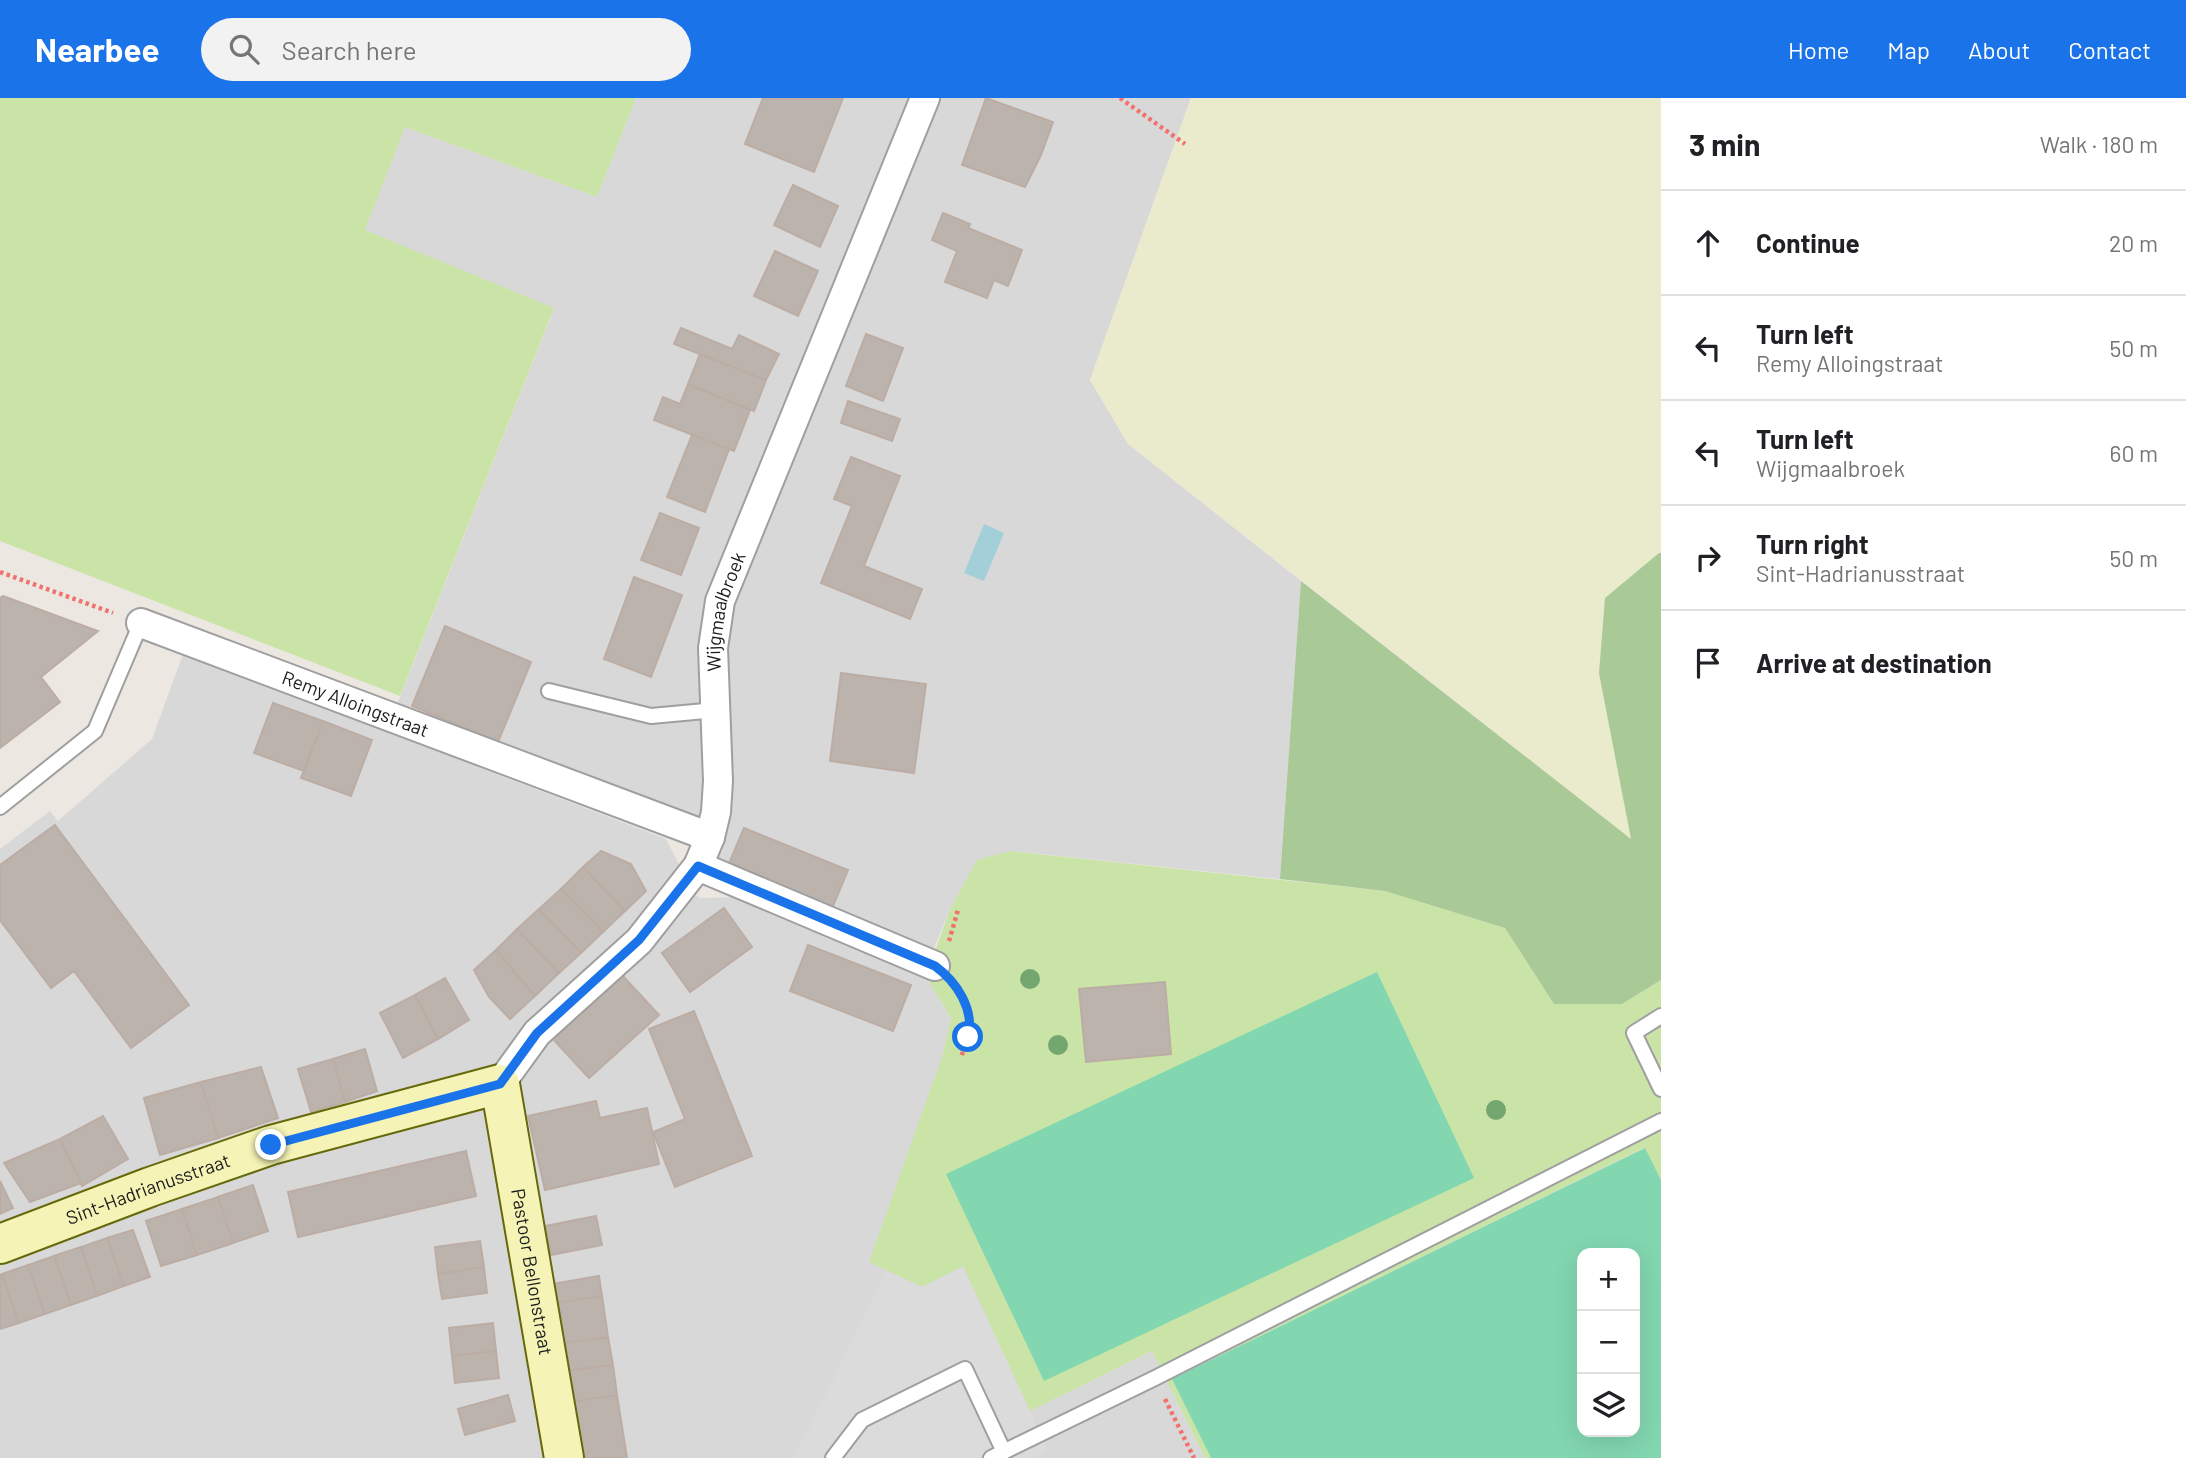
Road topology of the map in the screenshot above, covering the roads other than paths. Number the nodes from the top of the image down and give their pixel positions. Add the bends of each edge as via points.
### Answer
1 (925, 98) edge
2 (141, 623) joint
3 (550, 691) dead end
4 (716, 710) junction
5 (0, 807) edge
6 (710, 837) junction
7 (698, 866) junction
8 (935, 966) road end
9 (1661, 1016) edge
10 (500, 1084) junction
11 (1661, 1089) edge
12 (1661, 1121) edge
13 (0, 1244) edge
14 (997, 1455) edge
15 (564, 1458) edge
16 (833, 1458) edge

1 - 4 street, Wijgmaalbroek via 720,601 713,648
2 - 5 lane via 95,731
2 - 6 street, Remy Alloingstraat
3 - 4 lane via 651,716
4 - 6 street, Wijgmaalbroek via 718,781
6 - 7 street, Wijgmaalbroek
7 - 8 street
7 - 10 street, Wijgmaalbroek via 639,940 537,1033
9 - 11 lane via 1634,1033
10 - 13 street, Sint-Hadrianusstraat via 271,1145
10 - 15 street, Pastoor Bellonstraat
12 - 14 lane
14 - 16 lane via 965,1369 862,1420

